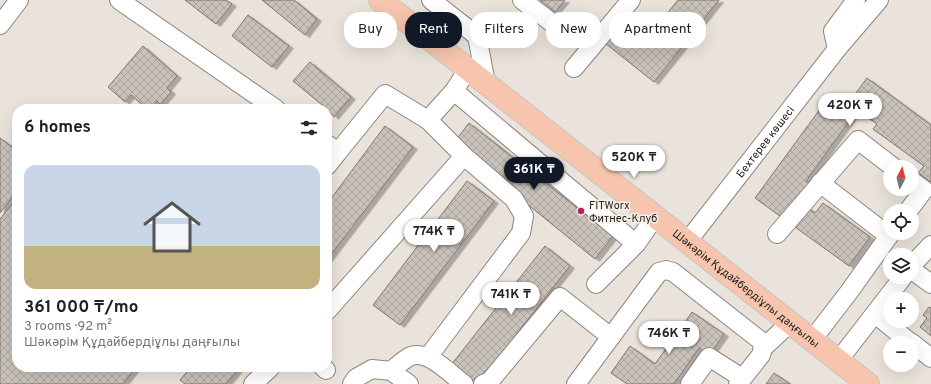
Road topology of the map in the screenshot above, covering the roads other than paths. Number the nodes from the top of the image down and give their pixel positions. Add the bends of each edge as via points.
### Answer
1 (19, 0) edge
2 (119, 0) edge
3 (380, 0) edge
4 (522, 0) edge
5 (630, 0) edge
6 (856, 0) edge
7 (879, 0) edge
8 (443, 4) edge
9 (546, 18) edge
10 (0, 25) edge
11 (837, 49) junction
12 (574, 68) dead end
13 (468, 69) junction
14 (486, 83) junction
15 (454, 91) junction
16 (269, 104) edge
17 (428, 120) junction
18 (332, 153) edge
19 (464, 156) junction
20 (884, 160) edge
21 (820, 183) junction
22 (919, 186) edge
23 (913, 204) edge
24 (655, 217) junction
25 (883, 230) edge
26 (777, 234) dead end
27 (886, 240) edge
28 (687, 242) junction
29 (636, 244) junction
30 (931, 245) edge
31 (919, 258) edge
32 (919, 275) edge
33 (596, 284) dead end
34 (898, 284) edge
35 (931, 284) edge
36 (332, 305) edge
37 (875, 314) junction
38 (790, 323) junction
39 (903, 336) edge
40 (611, 337) junction
41 (812, 340) junction
42 (763, 348) junction
43 (919, 349) edge
44 (428, 356) junction
45 (931, 358) edge
46 (838, 361) junction
47 (391, 371) junction
48 (266, 372) edge
49 (740, 381) edge
50 (864, 383) edge
51 (253, 384) edge
52 (352, 384) edge
53 (409, 384) edge
54 (464, 384) edge
55 (483, 384) edge
56 (576, 384) edge
57 (690, 384) edge

1 - 10 street
2 - 16 street
3 - 13 main road, Шәкәрім Құдайбердіұлы даңғылы
4 - 9 street
5 - 12 street
6 - 11 street via 833,31
7 - 11 street, Бехтерев көшесі
8 - 14 street via 477,36
11 - 28 street, Бехтерев көшесі
13 - 14 main road, Шәкәрім Құдайбердіұлы даңғылы
13 - 15 street
14 - 24 main road, Шәкәрім Құдайбердіұлы даңғылы
15 - 17 street
15 - 29 street
17 - 18 street via 385,94
17 - 19 street
19 - 36 street
19 - 44 street via 514,198 524,216 521,233
20 - 21 street via 858,140
21 - 25 street
21 - 26 street
22 - 23 street via 924,190
24 - 28 main road, Шәкәрім Құдайбердіұлы даңғылы
24 - 29 street
27 - 41 street
28 - 38 main road, Шәкәрім Құдайбердіұлы даңғылы
29 - 33 street
30 - 31 street
32 - 35 street
34 - 37 street
37 - 39 street
37 - 46 street
38 - 41 main road, Шәкәрім Құдайбердіұлы даңғылы
38 - 42 street
40 - 42 street via 659,272 666,270 673,272 761,341
40 - 55 street via 560,297 490,381
40 - 56 street
41 - 46 main road, Шәкәрім Құдайбердіұлы даңғылы
42 - 49 street via 761,355
43 - 45 street
44 - 47 street via 410,356
44 - 54 street
46 - 50 main road, Шәкәрім Құдайбердіұлы даңғылы
47 - 52 street via 372,369 356,378
47 - 53 street
48 - 51 street
49 - 57 street via 709,357

